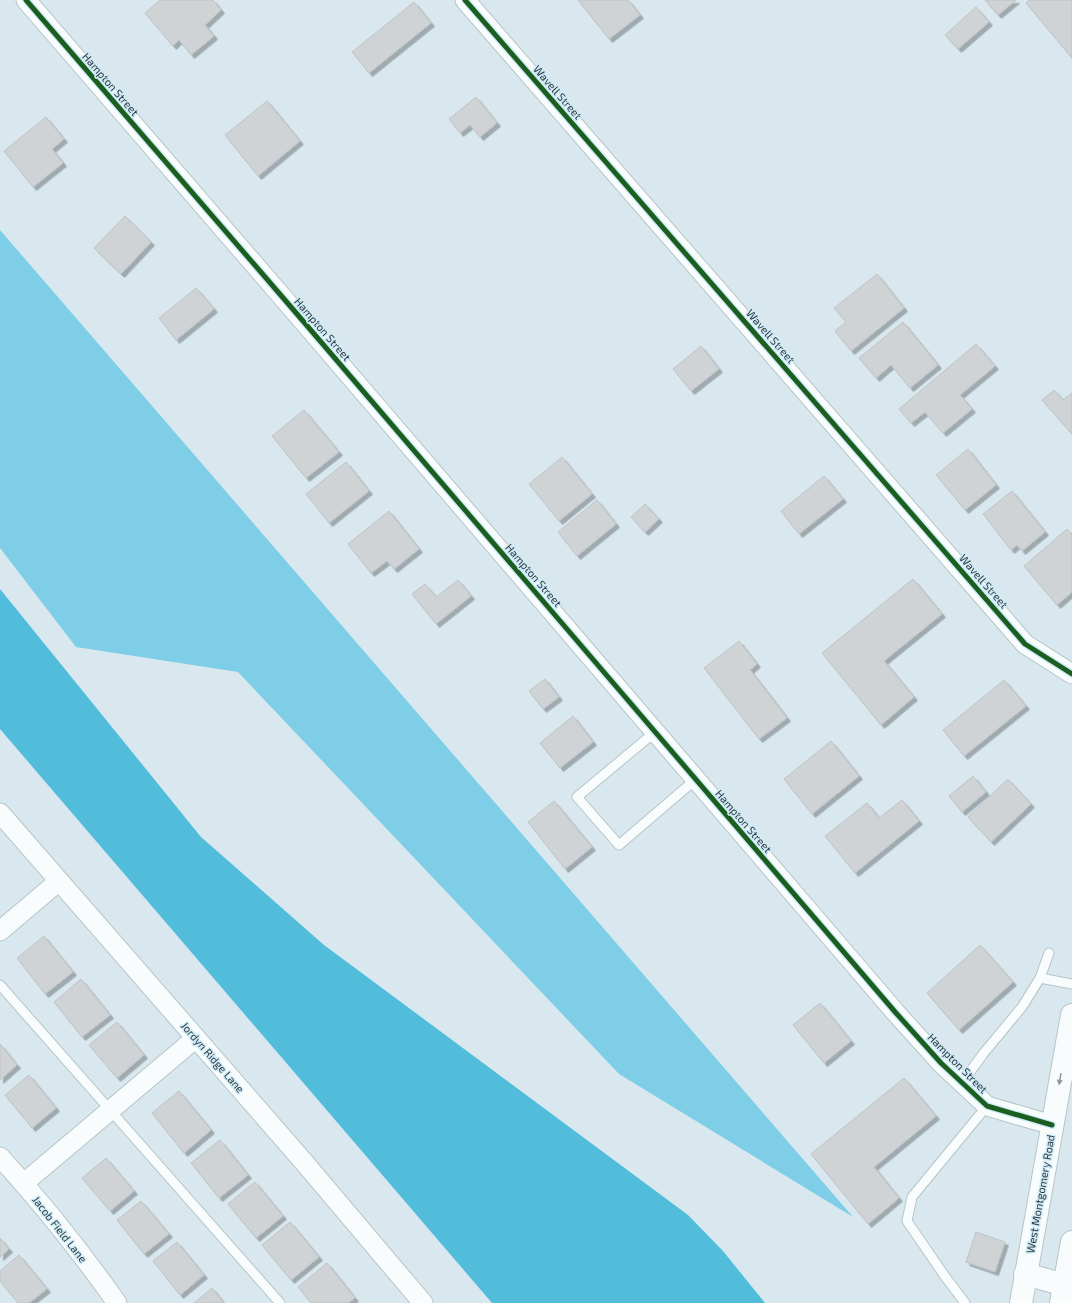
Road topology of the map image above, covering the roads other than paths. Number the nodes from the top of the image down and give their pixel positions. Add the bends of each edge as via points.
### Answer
1 (26, 0) edge
2 (465, 0) edge
3 (1072, 674) edge
4 (655, 732) junction
5 (695, 780) junction
6 (0, 813) edge
7 (59, 881) junction
8 (0, 931) edge
9 (1049, 953) dead end
10 (1040, 978) junction
11 (1072, 984) edge
12 (0, 985) edge
13 (1072, 1015) edge
14 (196, 1038) junction
15 (962, 1082) junction
16 (987, 1106) junction
17 (110, 1110) junction
18 (1052, 1125) junction
19 (0, 1156) edge
20 (24, 1183) junction
21 (1072, 1242) edge
22 (1025, 1274) junction
23 (1066, 1292) edge
24 (117, 1303) edge
25 (280, 1303) edge
26 (424, 1303) edge
27 (964, 1303) edge
28 (1021, 1303) edge

1 - 4 street, Hampton Street
2 - 3 street, Wavell Street via 1025,644
4 - 5 street, Hampton Street
4 - 5 lane via 578,797 618,845
5 - 15 street, Hampton Street via 896,1013 941,1063
6 - 7 street, Jordyn Ridge Lane
7 - 8 street
7 - 14 street, Jordyn Ridge Lane
9 - 10 lane
10 - 11 lane
10 - 15 lane via 1022,1007
12 - 17 lane
13 -> 18 main road, West Montgomery Road
14 - 17 street
14 - 26 street, Jordyn Ridge Lane
15 - 16 street, Hampton Street
16 - 18 street, Hampton Street
16 - 27 lane via 912,1197 907,1221
17 - 20 street
17 - 25 lane
18 - 22 main road, West Montgomery Road
19 - 20 street, Jacob Field Lane
20 - 24 street, Jacob Field Lane
21 - 23 main road
22 - 23 main road
22 - 28 main road, West Montgomery Road

